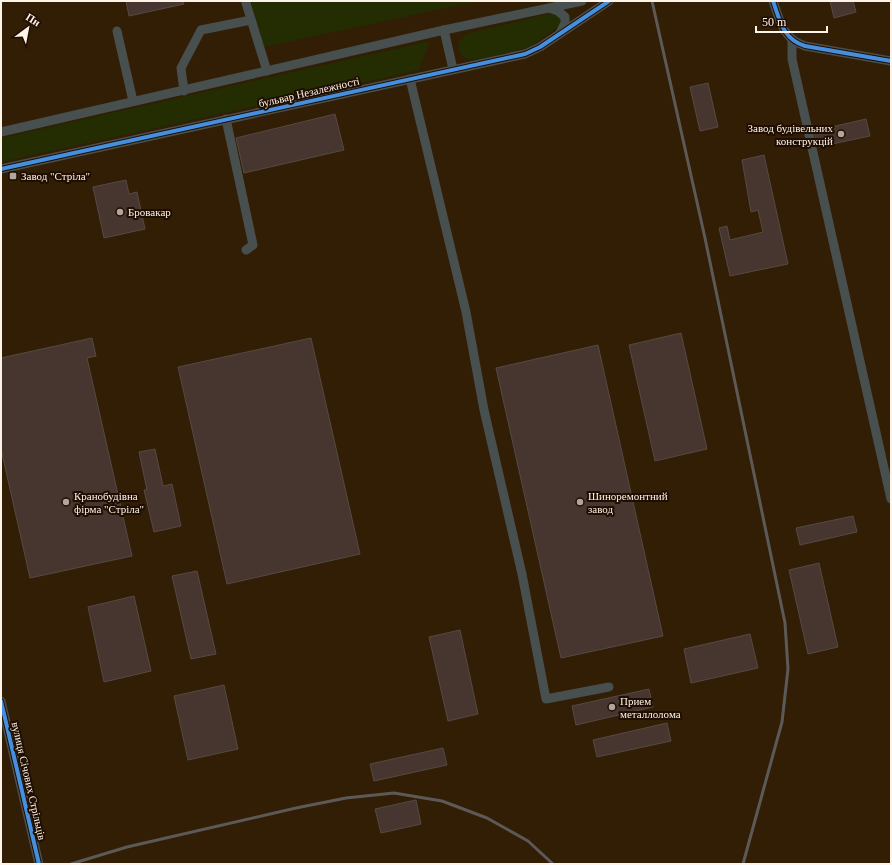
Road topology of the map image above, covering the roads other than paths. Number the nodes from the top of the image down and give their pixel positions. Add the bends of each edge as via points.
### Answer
1 (582, 1) edge
2 (608, 1) edge
3 (773, 1) edge
4 (246, 3) dead end
5 (549, 8) junction
6 (251, 20) junction
7 (444, 30) junction
8 (117, 31) dead end
9 (559, 34) junction
10 (792, 40) junction
11 (891, 61) edge
12 (453, 69) junction
13 (267, 71) junction
14 (410, 79) junction
15 (184, 90) junction
16 (133, 102) junction
17 (226, 119) junction
18 (1, 132) edge
19 (1, 169) edge
20 (246, 250) dead end
21 (891, 499) edge
22 (609, 688) dead end
23 (1, 702) edge
24 (38, 864) edge

1 - 5 street
2 - 9 street, бульвар Незалежності
3 - 10 street via 780,24
4 - 6 street
5 - 7 street
5 - 9 street via 558,11 565,18
6 - 13 street
6 - 15 street via 200,30 180,68
7 - 12 street
7 - 13 street
8 - 16 street
9 - 12 street, бульвар Незалежності via 525,54
10 - 11 street via 805,46
10 - 21 street via 792,59
12 - 14 street, бульвар Незалежності
13 - 15 street
14 - 17 street, бульвар Незалежності
14 - 22 street via 466,312 484,410 522,574 546,699
15 - 16 street
16 - 18 street
17 - 19 street, бульвар Незалежності
17 - 20 street via 253,245
23 - 24 street, вулиця Січових Стрільців

